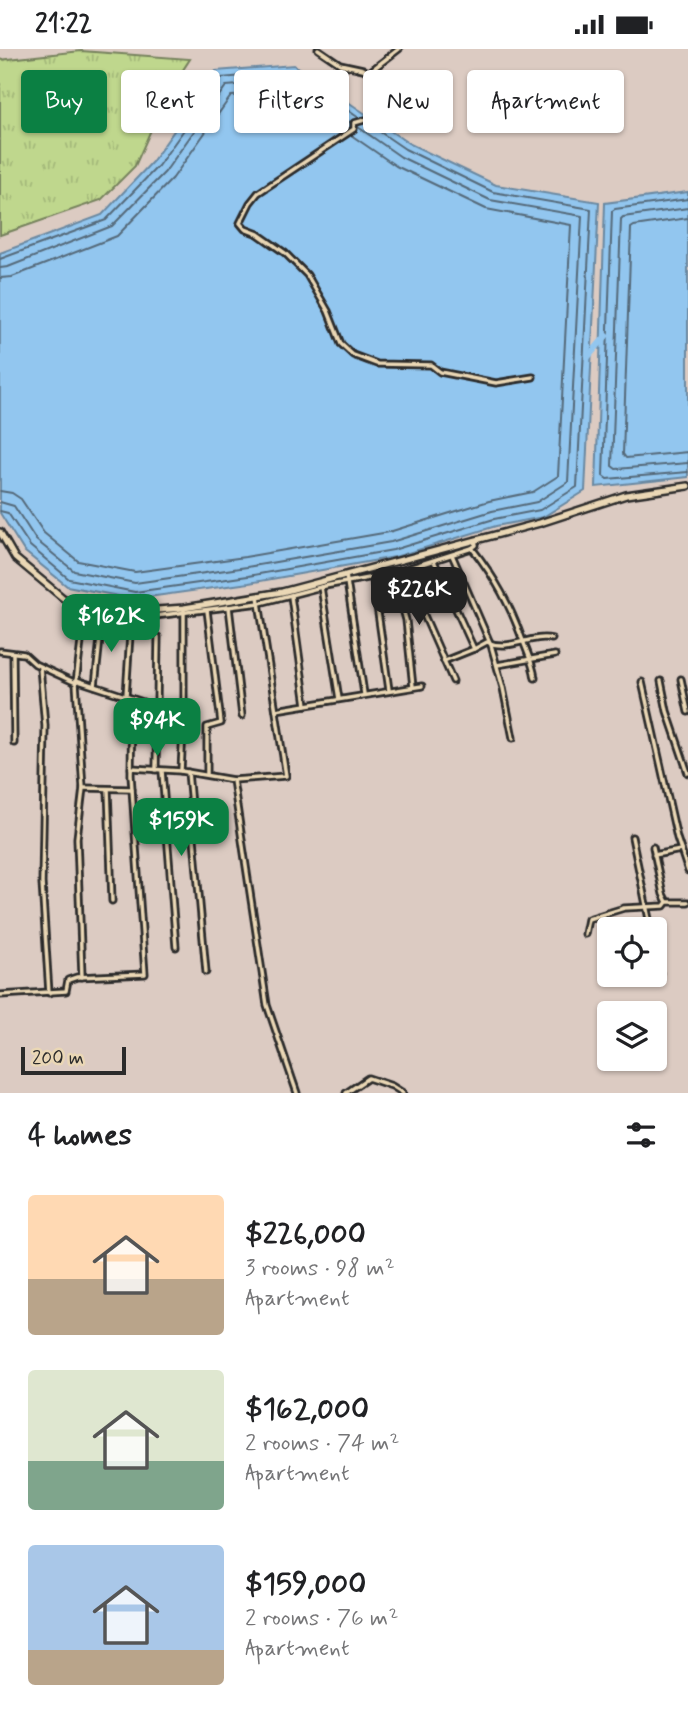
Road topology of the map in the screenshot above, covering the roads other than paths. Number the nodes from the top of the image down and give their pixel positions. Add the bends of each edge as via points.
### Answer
1 (318, 49) edge
2 (399, 49) edge
3 (364, 70) edge
4 (372, 70) edge
5 (363, 121) edge
6 (533, 377) dead end
7 (688, 486) edge
8 (1, 535) edge
9 (475, 540) junction
10 (472, 548) junction
11 (452, 555) junction
12 (434, 561) junction
13 (404, 570) junction
14 (393, 573) junction
15 (346, 575) junction
16 (373, 578) junction
17 (347, 583) junction
18 (321, 587) junction
19 (290, 595) junction
20 (258, 596) junction
21 (260, 603) junction
22 (229, 607) junction
23 (85, 609) junction
24 (184, 610) junction
25 (207, 610) junction
26 (102, 617) junction
27 (131, 619) junction
28 (158, 637) dead end
29 (552, 639) dead end
30 (524, 643) junction
31 (492, 645) junction
32 (474, 649) junction
33 (0, 651) edge
34 (13, 653) junction
35 (555, 655) dead end
36 (531, 658) junction
37 (444, 661) junction
38 (497, 665) junction
39 (40, 667) junction
40 (536, 678) dead end
41 (681, 679) dead end
42 (76, 681) junction
43 (453, 681) dead end
44 (661, 681) dead end
45 (642, 682) dead end
46 (95, 686) junction
47 (422, 686) dead end
48 (413, 687) junction
49 (389, 691) junction
50 (364, 695) junction
51 (126, 696) junction
52 (339, 699) junction
53 (143, 702) dead end
54 (306, 705) junction
55 (276, 710) junction
56 (688, 712) edge
57 (242, 716) dead end
58 (513, 738) dead end
59 (14, 743) dead end
60 (131, 768) junction
61 (159, 770) junction
62 (181, 771) junction
63 (188, 772) junction
64 (688, 773) edge
65 (207, 774) junction
66 (233, 780) junction
67 (83, 788) junction
68 (108, 789) junction
69 (132, 789) junction
70 (632, 837) dead end
71 (653, 847) dead end
72 (681, 850) junction
73 (654, 855) junction
74 (688, 870) edge
75 (112, 901) dead end
76 (667, 902) junction
77 (688, 902) edge
78 (646, 908) junction
79 (648, 917) edge
80 (585, 934) dead end
81 (176, 947) dead end
82 (206, 972) dead end
83 (82, 977) junction
84 (49, 993) junction
85 (0, 995) edge
86 (298, 1093) edge
87 (346, 1093) edge
88 (403, 1093) edge

1 - 3 street via 340,64
2 - 4 street
5 - 6 street via 258,193 240,223 285,253 307,275 341,344 353,355 377,364 431,365 440,372 496,383
7 - 9 street via 626,495
8 - 23 street via 15,558 62,599
9 - 10 street
9 - 15 street
10 - 11 street
10 - 30 street via 495,577
11 - 12 street
11 - 31 street
12 - 13 street
12 - 32 street
13 - 14 street
13 - 37 street
14 - 16 street
14 - 48 street via 406,620
15 - 17 street
15 - 20 street
16 - 17 street
16 - 49 street
17 - 18 street
17 - 50 street
18 - 19 street
18 - 52 street
19 - 21 street
19 - 54 street
20 - 21 street
20 - 24 street
21 - 22 street
21 - 55 street
22 - 25 street
22 - 57 street
23 - 26 street
23 - 42 street
24 - 25 street
24 - 26 street
24 - 27 street
24 - 62 street
25 - 65 street via 221,723 207,727
26 - 27 street
26 - 46 street
27 - 51 street
28 - 61 street
29 - 30 street
30 - 31 street
30 - 36 street
31 - 32 street via 488,642
31 - 38 street
32 - 37 street
33 - 34 street
34 - 39 street via 24,654
34 - 59 street
35 - 36 street
36 - 38 street
36 - 40 street
37 - 43 street
38 - 58 street
39 - 42 street
39 - 84 street via 45,726 42,883
41 - 56 street
42 - 46 street
42 - 67 street
44 - 64 street
45 - 72 street
46 - 51 street
47 - 48 street
48 - 49 street
49 - 50 street
50 - 52 street
51 - 53 street
51 - 60 street via 132,701
52 - 54 street
54 - 55 street
55 - 66 street via 286,776
60 - 61 street
60 - 69 street
61 - 62 street
61 - 81 street
62 - 63 street
63 - 65 street
63 - 82 street
65 - 66 street
66 - 86 street via 267,1005
67 - 68 street
67 - 83 street via 77,838
68 - 69 street
68 - 75 street
69 - 83 street via 145,973
70 - 78 street
71 - 73 street
72 - 73 street
72 - 74 street
73 - 76 street
76 - 77 street
76 - 78 street
78 - 79 street
78 - 80 street via 624,908 588,919
83 - 84 street via 69,979 67,991
84 - 85 street
87 - 88 street via 368,1078

